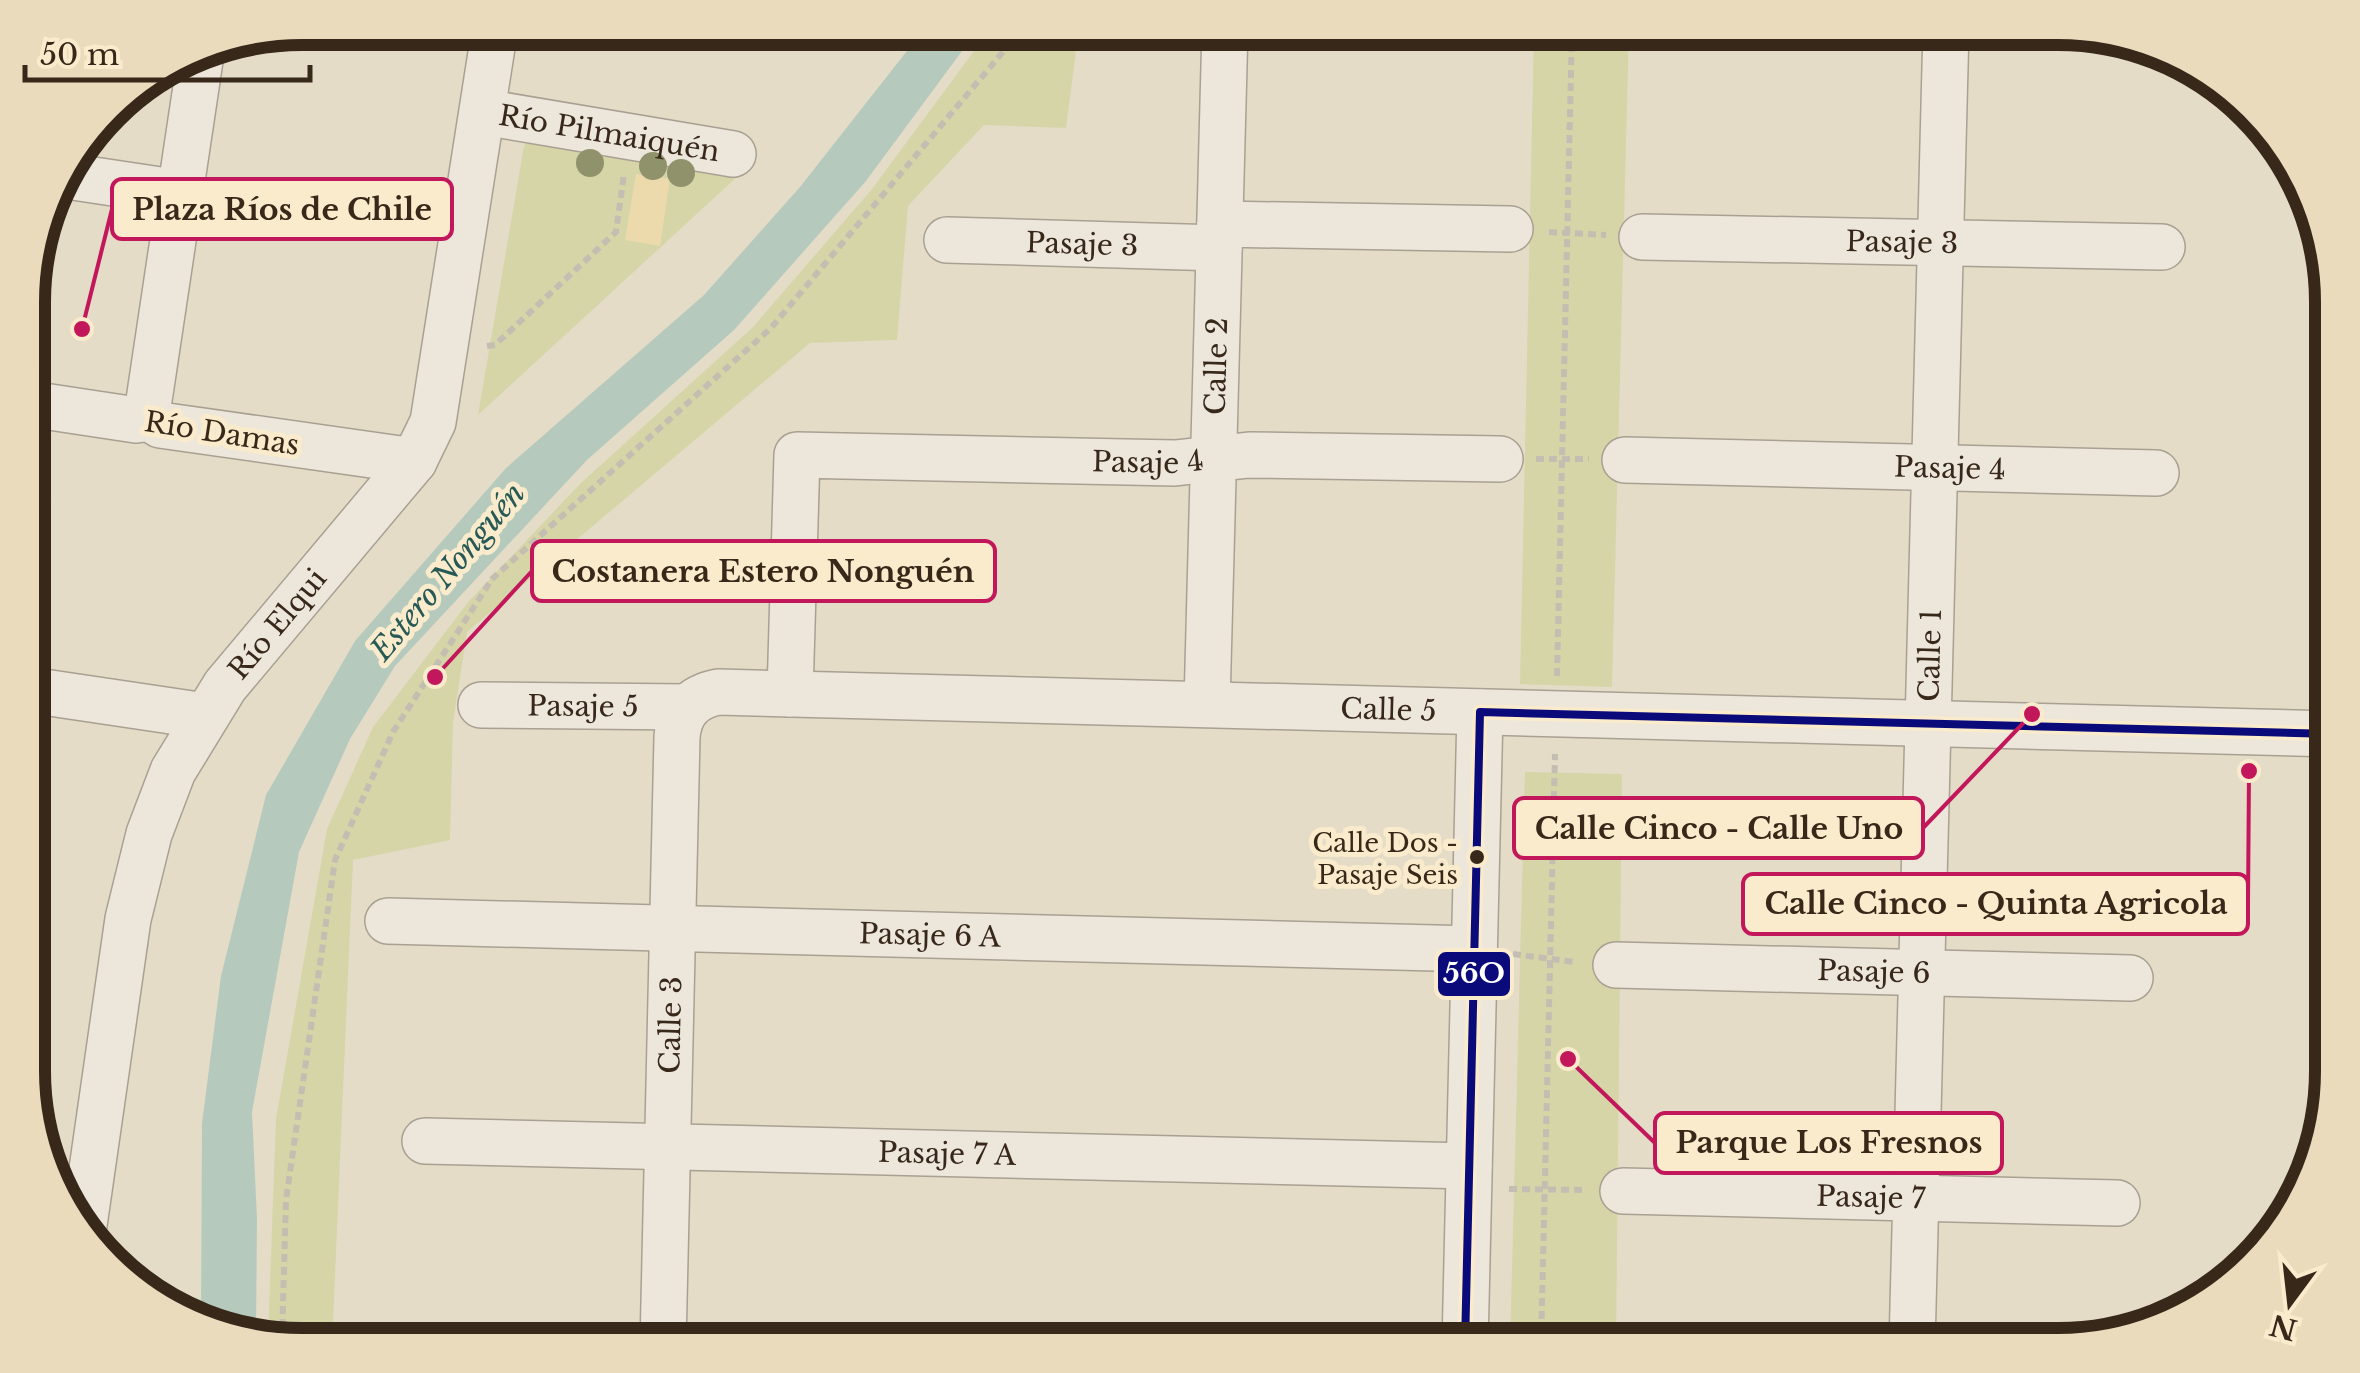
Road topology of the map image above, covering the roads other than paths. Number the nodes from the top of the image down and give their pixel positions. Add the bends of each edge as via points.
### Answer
1 (1225, 45) edge
2 (1946, 45) edge
3 (493, 46) edge
4 (199, 67) edge
5 (482, 112) junction
6 (733, 154) dead end
7 (77, 177) edge
8 (180, 193) junction
9 (1510, 229) road end
10 (1220, 236) junction
11 (1642, 237) road end
12 (947, 240) dead end
13 (1940, 242) junction
14 (2162, 247) dead end
15 (45, 406) edge
16 (151, 418) junction
17 (1214, 459) junction
18 (1500, 459) road end
19 (1625, 460) road end
20 (414, 461) junction
21 (1934, 467) junction
22 (2156, 472) dead end
23 (45, 692) edge
24 (790, 694) junction
25 (1207, 704) junction
26 (480, 706) dead end
27 (688, 706) junction
28 (1480, 712) junction
29 (205, 716) junction
30 (1928, 724) junction
31 (2314, 734) edge
32 (388, 920) dead end
33 (673, 928) junction
34 (1474, 949) junction
35 (1616, 965) road end
36 (1921, 973) junction
37 (2130, 978) dead end
38 (426, 1141) dead end
39 (668, 1146) junction
40 (1469, 1177) junction
41 (1623, 1191) road end
42 (1916, 1198) junction
43 (2117, 1203) dead end
44 (86, 1211) edge
45 (1465, 1327) edge
46 (1912, 1327) edge
47 (663, 1328) edge

1 - 10 street, Calle 2
2 - 13 street, Calle 1
3 - 5 street, Río Elqui
4 - 8 street
5 - 6 street, Río Pilmaiquén
5 - 20 street, Río Elqui via 433,422
7 - 8 street
8 - 16 street
9 - 10 street, Pasaje 3
10 - 12 street, Pasaje 3
10 - 17 street, Calle 2
11 - 13 street, Pasaje 3
13 - 14 street, Pasaje 3
13 - 21 street, Calle 1
15 - 16 street, Río Damas
16 - 20 street, Río Damas via 160,425
17 - 18 street, Pasaje 4
17 - 24 street, Pasaje 4 via 1175,464 798,455
17 - 25 street, Calle 2
19 - 21 street, Pasaje 4
20 - 29 street, Río Elqui
21 - 22 street, Pasaje 4
21 - 30 street, Calle 1
23 - 29 street
24 - 25 street, Calle 5
24 - 27 street, Calle 5 via 718,692
25 - 28 street, Calle 5
26 - 27 street, Pasaje 5
27 - 33 street, Calle 3 via 677,737
28 - 30 street, Calle 5
28 - 34 street
29 - 44 street, Río Elqui via 166,786 137,876
30 - 31 street, Calle 5
30 - 36 street, Calle 1
32 - 33 street, Pasaje 6 A
33 - 34 street, Pasaje 6 A
33 - 39 street, Calle 3
34 - 40 street
35 - 36 street, Pasaje 6
36 - 37 street, Pasaje 6
36 - 42 street, Calle 1
38 - 39 street, Pasaje 7 A
39 - 40 street, Pasaje 7 A
39 - 47 street, Calle 3
40 - 45 street
41 - 42 street, Pasaje 7
42 - 43 street, Pasaje 7
42 - 46 street, Calle 1

